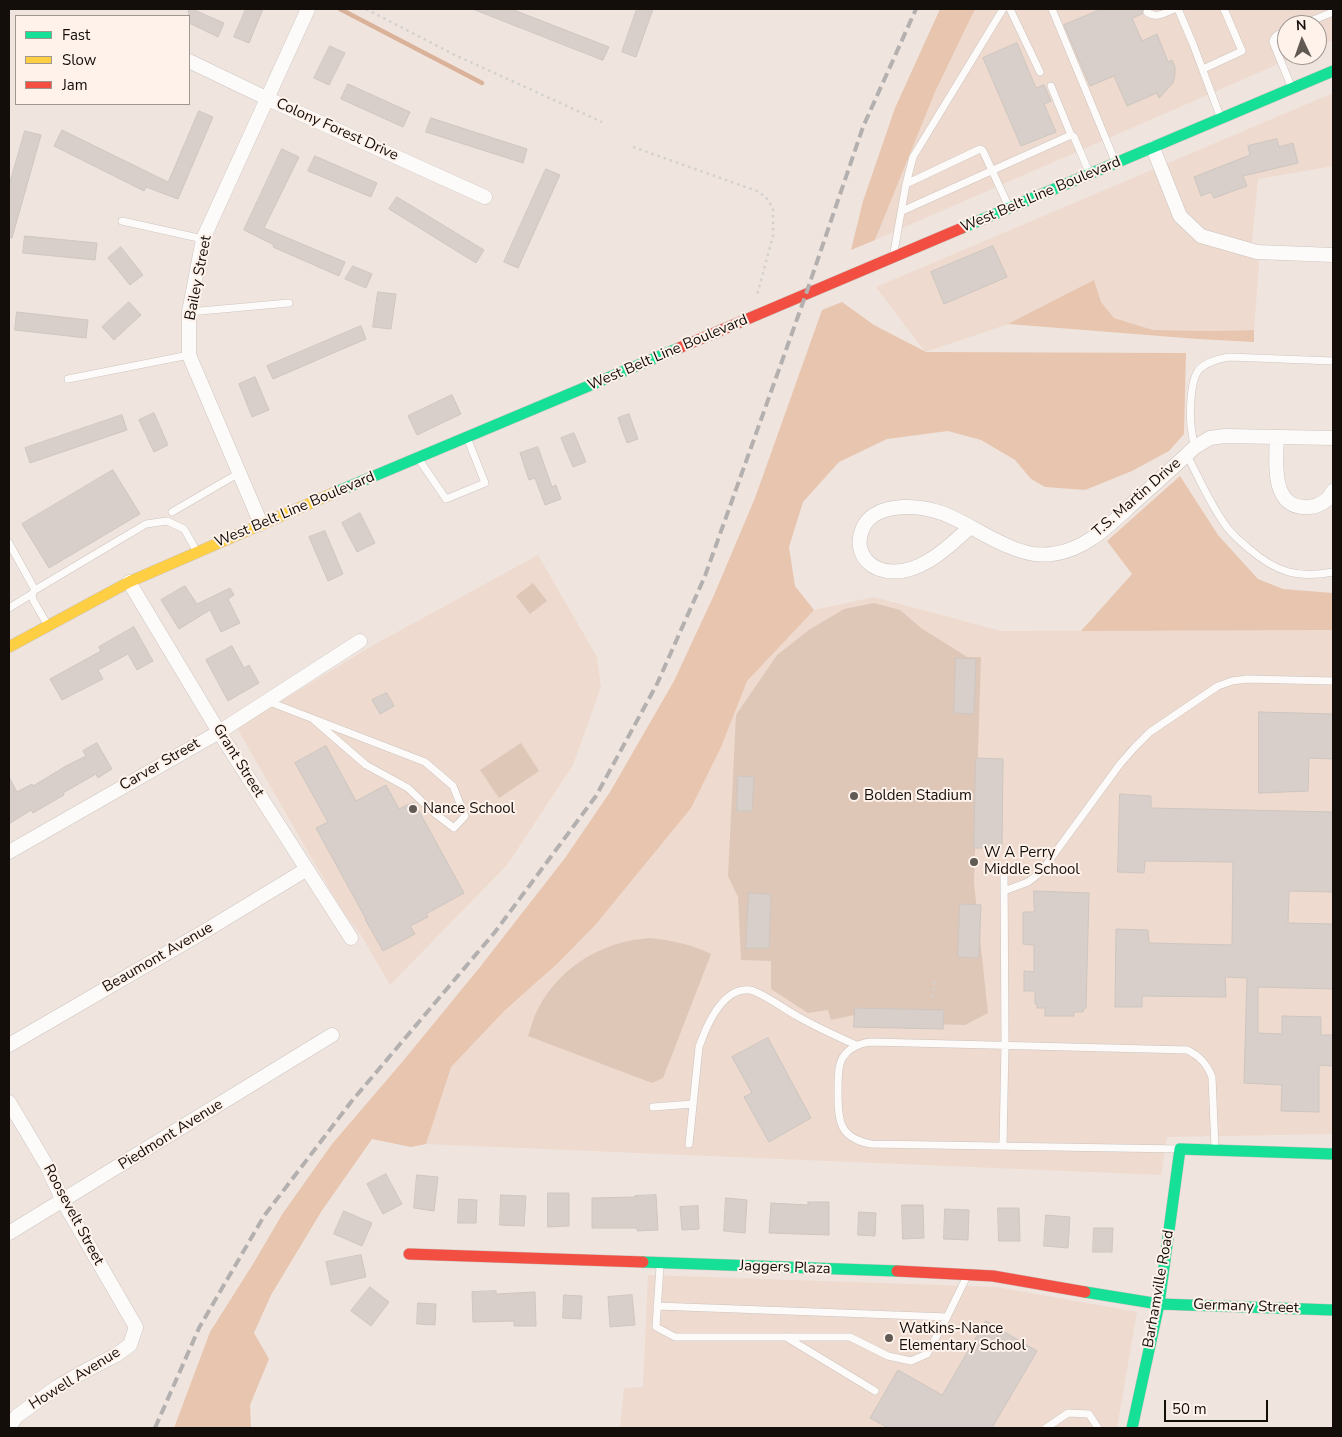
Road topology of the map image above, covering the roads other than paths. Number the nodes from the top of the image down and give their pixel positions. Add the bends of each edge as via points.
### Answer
1 (308, 9) edge
2 (1004, 9) edge
3 (1010, 9) edge
4 (1052, 9) edge
5 (1176, 9) edge
6 (1224, 9) edge
7 (1147, 12) dead end
8 (1277, 35) edge
9 (1277, 54) edge
10 (190, 61) edge
11 (1282, 65) edge
12 (1202, 69) junction
13 (1333, 71) edge
14 (1040, 72) dead end
15 (1051, 86) dead end
16 (1292, 89) junction
17 (266, 98) junction
18 (1221, 119) junction
19 (1071, 135) junction
20 (1153, 148) junction
21 (1117, 164) junction
22 (992, 170) junction
23 (1090, 174) junction
24 (906, 184) junction
25 (485, 197) dead end
26 (1009, 209) junction
27 (902, 211) junction
28 (122, 221) dead end
29 (203, 239) junction
30 (1333, 255) edge
31 (893, 258) junction
32 (289, 303) dead end
33 (189, 312) junction
34 (190, 355) junction
35 (1333, 361) edge
36 (68, 379) dead end
37 (1277, 436) junction
38 (466, 438) junction
39 (1333, 438) edge
40 (1191, 451) junction
41 (418, 458) junction
42 (239, 473) junction
43 (1333, 491) edge
44 (172, 512) dead end
45 (261, 524) junction
46 (970, 527) junction
47 (9, 543) edge
48 (198, 552) junction
49 (1333, 572) edge
50 (129, 582) junction
51 (34, 592) junction
52 (9, 608) edge
53 (48, 626) junction
54 (360, 641) dead end
55 (9, 647) edge
56 (1333, 681) edge
57 (266, 701) junction
58 (314, 720) junction
59 (219, 732) junction
60 (9, 852) edge
61 (307, 869) junction
62 (1004, 869) dead end
63 (1004, 891) junction
64 (351, 938) dead end
65 (332, 1035) dead end
66 (9, 1044) edge
67 (856, 1045) junction
68 (1005, 1045) junction
69 (9, 1102) edge
70 (693, 1104) junction
71 (653, 1107) dead end
72 (689, 1144) dead end
73 (1003, 1146) junction
74 (1180, 1149) junction
75 (1215, 1150) junction
76 (1333, 1154) edge
77 (63, 1201) junction
78 (9, 1234) edge
79 (409, 1254) dead end
80 (660, 1263) junction
81 (968, 1274) junction
82 (1159, 1304) junction
83 (657, 1306) junction
84 (1333, 1310) edge
85 (947, 1317) junction
86 (136, 1327) joint
87 (786, 1337) junction
88 (876, 1392) dead end
89 (9, 1427) edge
90 (1046, 1428) edge
91 (1098, 1428) edge
92 (1132, 1428) edge

1 - 17 street, Bailey Street
2 - 24 lane via 913,158
3 - 14 lane
4 - 21 lane
5 - 7 lane via 1155,16
5 - 12 lane
6 - 12 lane via 1242,51
8 - 9 lane via 1272,42
10 - 17 street, Colony Forest Drive
11 - 16 lane
12 - 18 lane
13 - 16 main road, West Belt Line Boulevard
15 - 19 lane
16 - 18 main road, West Belt Line Boulevard
17 - 25 street, Colony Forest Drive
17 - 29 street, Bailey Street
18 - 20 main road, West Belt Line Boulevard
19 - 22 lane
19 - 23 lane
20 - 21 main road, West Belt Line Boulevard
20 - 30 street via 1180,216 1201,236 1257,252
21 - 23 main road, West Belt Line Boulevard
22 - 24 lane via 980,149
22 - 26 lane
22 - 27 lane
23 - 26 main road, West Belt Line Boulevard
24 - 27 lane
26 - 31 main road, West Belt Line Boulevard
27 - 31 lane
28 - 29 lane
29 - 33 street, Bailey Street
31 - 38 main road, West Belt Line Boulevard
32 - 33 lane
33 - 34 street, Bailey Street
34 - 36 lane
34 - 42 street, Bailey Street
35 - 40 lane via 1240,357 1222,358 1205,365 1197,372 1193,389
37 - 39 street, T.S. Martin Drive
37 - 40 street, T.S. Martin Drive via 1219,436 1204,441
37 - 43 street via 1276,474 1284,496 1294,505 1307,508 1322,504
38 - 41 main road, West Belt Line Boulevard
38 - 41 lane via 485,483 446,499
40 - 46 street, T.S. Martin Drive via 1104,530 1078,547 1052,554 1018,550
40 - 49 lane via 1224,523 1235,537 1279,570 1321,575
41 - 45 main road, West Belt Line Boulevard
42 - 44 lane
42 - 45 street, Bailey Street
45 - 48 main road, West Belt Line Boulevard
46 - 46 street, T.S. Martin Drive via 936,510 895,508 870,517 862,530 859,546 864,558 876,568 904,571 947,549
47 - 51 lane
48 - 50 main road, West Belt Line Boulevard
48 - 51 lane via 184,529 167,522 146,524
50 - 53 main road, West Belt Line Boulevard
50 - 59 street, Grant Street
51 - 52 lane
51 - 53 lane via 33,600
53 - 55 main road, West Belt Line Boulevard
54 - 57 street, Carver Street
56 - 63 lane via 1247,679 1218,686 1150,732 1120,764 1041,872 1028,882
57 - 58 lane
57 - 59 street, Carver Street
58 - 58 lane via 425,762 453,786 465,816 454,828 408,788 366,765
59 - 60 street, Carver Street
59 - 61 street, Grant Street
61 - 64 street, Grant Street
61 - 66 street, Beaumont Avenue
62 - 63 lane
63 - 68 lane
65 - 77 street, Piedmont Avenue
67 - 68 lane via 872,1042
67 - 70 lane via 812,1025 750,990 742,991 718,1007 704,1033 699,1047
67 - 73 lane via 842,1060 838,1077 840,1122 854,1138 871,1144
68 - 73 lane
68 - 75 lane via 1187,1050 1195,1054 1209,1067 1212,1077
69 - 77 street, Roosevelt Street via 47,1166
70 - 71 lane
70 - 72 lane
73 - 74 lane
74 - 75 main road
74 - 82 main road, Barhamville Road
75 - 76 main road
77 - 78 street, Piedmont Avenue
77 - 86 street, Roosevelt Street
79 - 80 main road, Jaggers Plaza
80 - 81 main road, Jaggers Plaza
80 - 83 lane
81 - 82 main road, Jaggers Plaza
81 - 85 lane
82 - 84 main road, Germany Street
82 - 92 main road, Barhamville Road
83 - 85 lane
83 - 87 lane via 656,1327 675,1337
85 - 87 lane via 927,1354 911,1361 888,1356 850,1337
86 - 89 street, Howell Avenue via 130,1345 57,1387 17,1416
87 - 88 lane
90 - 91 lane via 1068,1413 1089,1414

